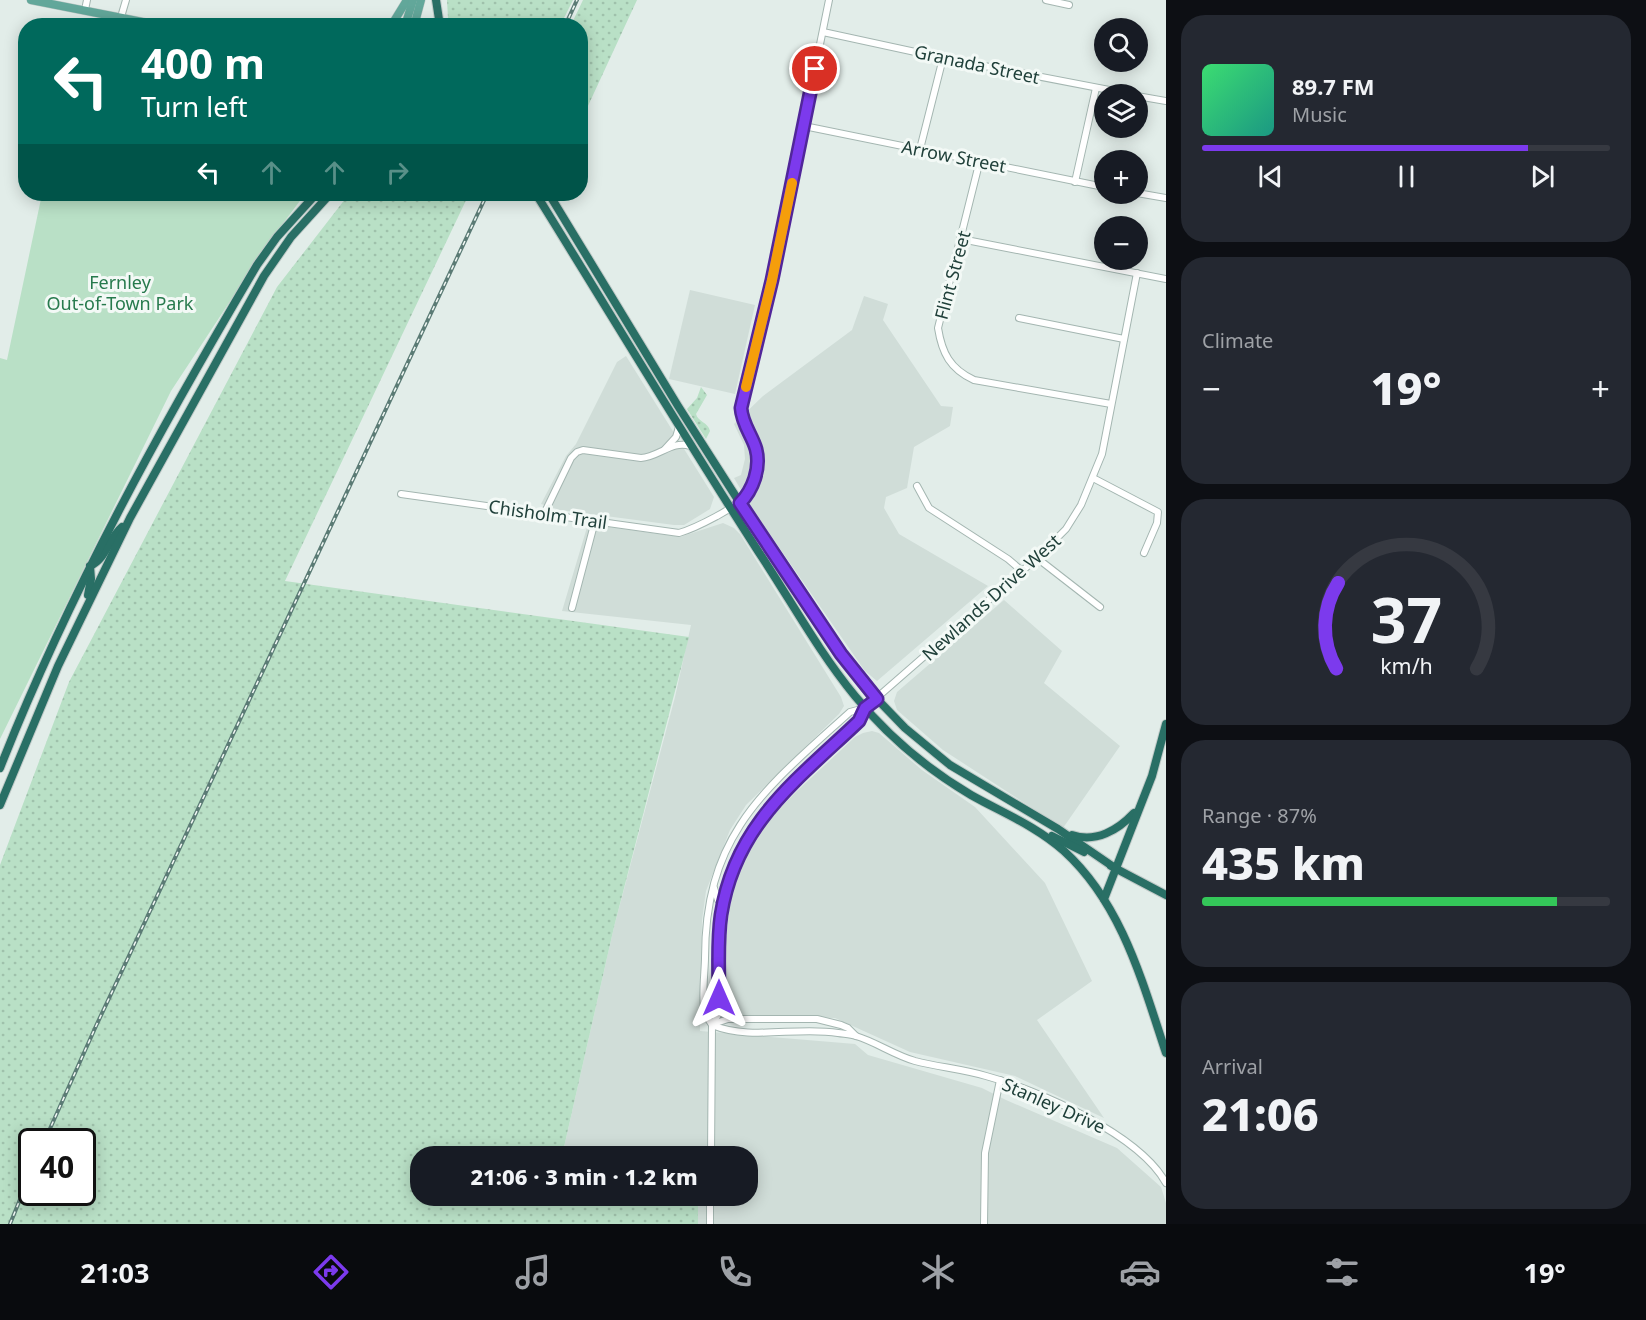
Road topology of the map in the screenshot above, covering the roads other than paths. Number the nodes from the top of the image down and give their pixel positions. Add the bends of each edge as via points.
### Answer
1 (31, 0) edge
2 (87, 0) edge
3 (126, 0) edge
4 (407, 0) edge
5 (413, 0) edge
6 (422, 0) edge
7 (436, 0) edge
8 (829, 0) edge
9 (1046, 0) edge
10 (1069, 5) dead end
11 (85, 10) junction
12 (121, 17) junction
13 (126, 18) edge
14 (396, 18) edge
15 (407, 18) edge
16 (416, 18) edge
17 (439, 18) edge
18 (823, 32) junction
19 (943, 58) junction
20 (1094, 88) edge
21 (1094, 93) edge
22 (1148, 98) edge
23 (1166, 101) edge
24 (804, 126) junction
25 (920, 149) junction
26 (980, 160) junction
27 (1076, 182) junction
28 (1094, 185) edge
29 (1148, 195) edge
30 (1166, 198) edge
31 (310, 201) edge
32 (324, 201) edge
33 (540, 201) edge
34 (553, 201) edge
35 (961, 239) junction
36 (1137, 273) junction
37 (1166, 279) edge
38 (242, 290) junction
39 (1019, 318) dead end
40 (1124, 339) junction
41 (225, 348) junction
42 (1111, 404) junction
43 (679, 427) junction
44 (690, 446) junction
45 (664, 450) junction
46 (1094, 478) junction
47 (917, 486) dead end
48 (401, 494) dead end
49 (740, 503) junction
50 (730, 509) junction
51 (544, 514) junction
52 (595, 521) junction
53 (127, 523) junction
54 (1144, 553) dead end
55 (1036, 558) junction
56 (90, 566) junction
57 (1022, 571) junction
58 (87, 604) junction
59 (1100, 607) dead end
60 (572, 608) dead end
61 (877, 699) junction
62 (865, 708) junction
63 (1166, 724) edge
64 (0, 768) edge
65 (0, 805) edge
66 (1139, 808) junction
67 (1030, 826) junction
68 (1058, 829) junction
69 (1115, 868) junction
70 (714, 881) junction
71 (1166, 895) edge
72 (1104, 899) junction
73 (723, 904) junction
74 (712, 1025) junction
75 (856, 1036) junction
76 (1166, 1053) edge
77 (1000, 1080) junction
78 (711, 1146) edge
79 (1166, 1183) edge
80 (710, 1206) edge
81 (710, 1224) edge
82 (984, 1224) edge

1 - 11 main road
2 - 11 street
3 - 12 street
4 - 14 main road
5 - 15 main road
6 - 16 main road
7 - 17 highway
8 - 18 street
9 - 10 street
11 - 12 main road
12 - 13 main road
18 - 19 street, Granada Street
18 - 24 street
19 - 20 street, Granada Street
19 - 25 street
21 - 27 street
22 - 23 street
24 - 25 street, Arrow Street
24 - 49 street via 741,408 757,450 753,486
25 - 26 street, Arrow Street
26 - 27 street, Arrow Street
26 - 35 street, Flint Street
27 - 28 street, Arrow Street
29 - 30 street
31 - 38 highway via 268,249
32 - 41 highway via 272,263
33 - 43 highway
34 - 49 highway
35 - 36 street
35 - 42 street, Flint Street via 938,328 941,347 954,368 974,380
36 - 37 street
36 - 40 street, Newlands Drive West
38 - 41 highway via 223,334
38 - 56 highway
39 - 40 street
40 - 42 street, Newlands Drive West
41 - 53 highway
42 - 46 street, Newlands Drive West
43 - 44 highway
43 - 45 street via 676,438
44 - 45 street via 680,444
44 - 50 highway
45 - 51 street via 641,458 577,452
46 - 54 street via 1158,512
46 - 55 street, Newlands Drive West via 1065,529
47 - 57 street via 929,508
48 - 51 street, Chisholm Trail
49 - 50 street
49 - 61 highway via 841,654
50 - 52 street, Chisholm Trail via 679,533
50 - 62 highway via 835,670
51 - 52 street, Chisholm Trail
52 - 60 street
53 - 56 highway via 114,535 99,562
53 - 58 highway
55 - 57 street, Newlands Drive West
55 - 59 street
56 - 58 highway
56 - 64 highway
57 - 61 street, Newlands Drive West
58 - 65 highway
61 - 62 street, Newlands Drive West
61 - 68 highway via 950,765
62 - 67 highway via 939,774
62 - 70 street via 850,712 762,794 734,834
62 - 73 street via 859,721 775,801 758,823 738,858
63 - 66 highway via 1157,762
66 - 68 highway via 1125,823 1099,836 1074,837
66 - 69 highway
67 - 69 highway
67 - 72 highway via 1076,863
68 - 69 highway
69 - 71 highway
69 - 72 highway
70 - 73 street via 715,894
70 - 74 street via 706,917 705,951 705,1012
72 - 76 highway via 1132,953
73 - 74 street via 719,1013
74 - 75 street, Stanley Drive via 729,1031 815,1031
74 - 75 street, Stanley Drive via 728,1019 817,1019 848,1028
74 - 78 street
75 - 77 street, Stanley Drive via 908,1059
77 - 79 street, Stanley Drive via 1039,1094 1116,1133 1141,1152
77 - 82 street via 986,1153
80 - 81 street

